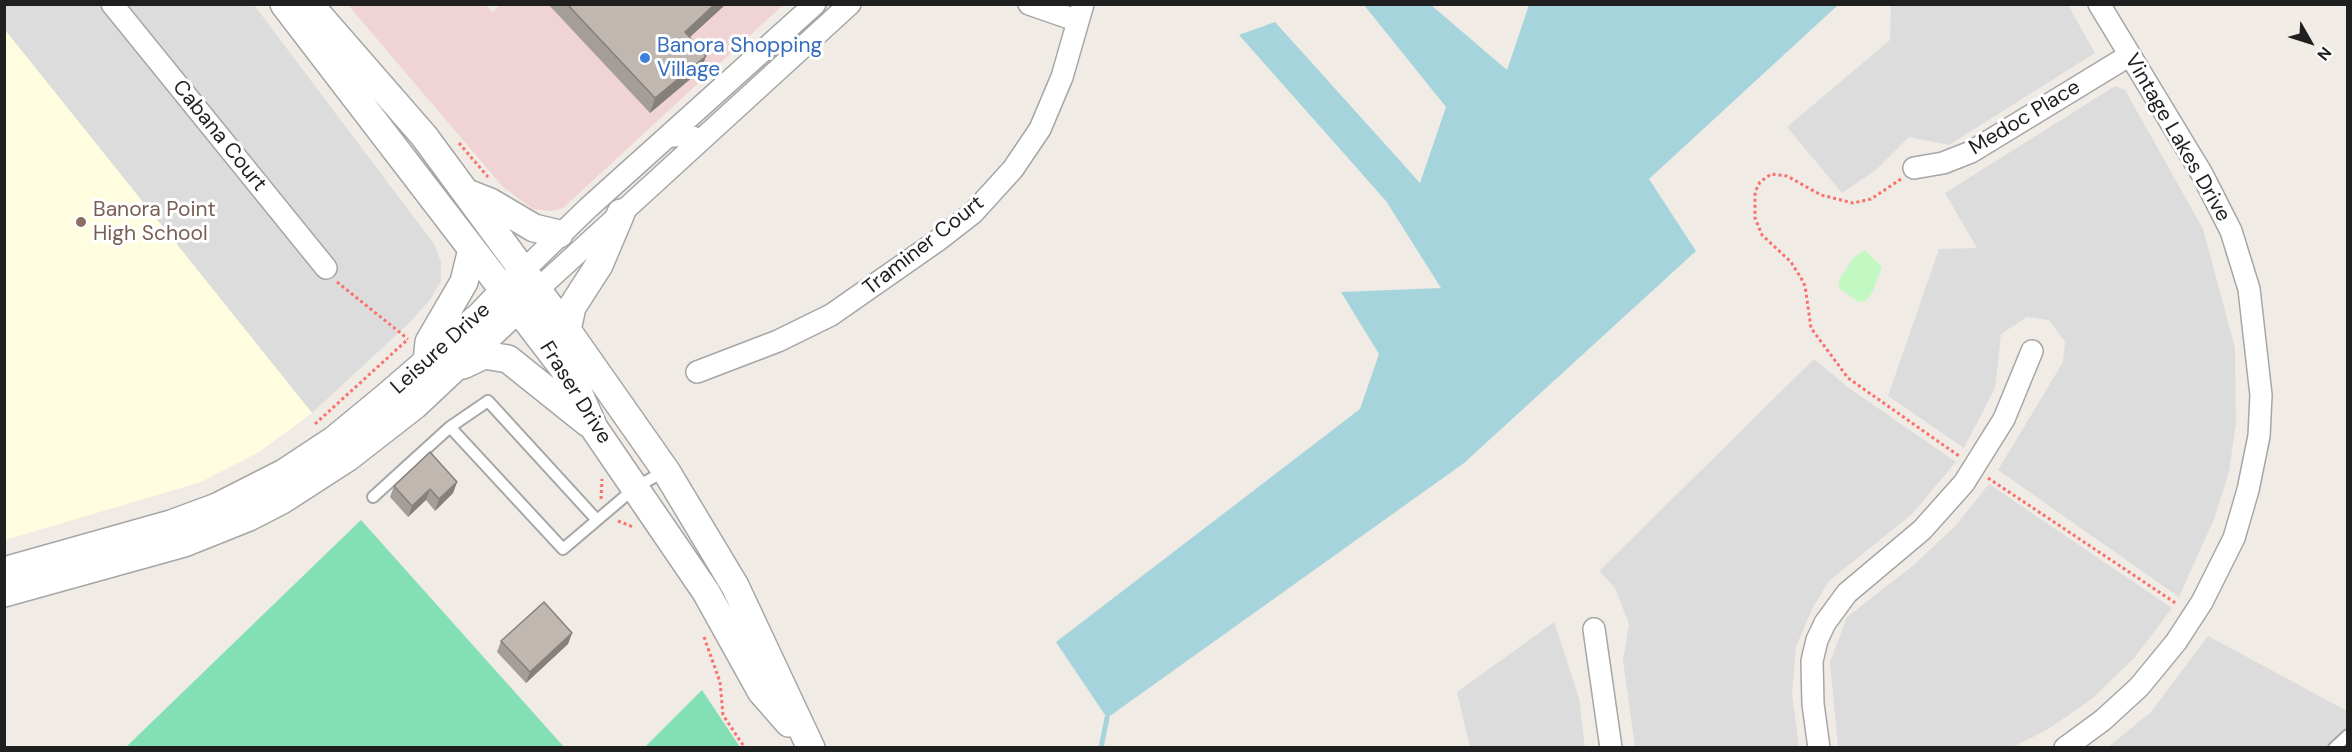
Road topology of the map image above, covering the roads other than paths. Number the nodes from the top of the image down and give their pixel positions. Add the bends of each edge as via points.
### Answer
1 (112, 4) edge
2 (284, 4) edge
3 (309, 4) edge
4 (850, 4) edge
5 (1029, 4) edge
6 (2099, 4) edge
7 (811, 8) edge
8 (1080, 13) edge
9 (806, 45) junction
10 (2130, 55) junction
11 (753, 92) junction
12 (662, 141) junction
13 (1914, 168) road end
14 (466, 192) junction
15 (621, 213) junction
16 (560, 234) junction
17 (472, 249) junction
18 (326, 268) road end
19 (521, 290) junction
20 (567, 330) junction
21 (2032, 351) dead end
22 (427, 362) junction
23 (455, 368) junction
24 (697, 372) dead end
25 (450, 427) junction
26 (594, 428) junction
27 (666, 471) junction
28 (636, 487) junction
29 (373, 497) dead end
30 (596, 519) junction
31 (4, 571) edge
32 (4, 593) edge
33 (1594, 629) dead end
34 (2348, 735) edge
35 (807, 742) edge
36 (1611, 747) edge
37 (1819, 747) edge
38 (2065, 747) edge
39 (2334, 747) edge

1 - 18 street, Cabana Court
2 - 17 street, Fraser Drive
3 - 14 street, Fraser Drive via 408,117
4 - 9 street, Leisure Drive
5 - 8 street
6 - 10 street, Vintage Lakes Drive
7 - 9 lane, Leisure Drive
7 - 12 street, Leisure Drive
8 - 24 street, Traminer Court via 1062,77 1040,129 1013,169 973,213 831,315 778,341
9 - 11 street, Leisure Drive
10 - 13 street, Medoc Place via 1971,152 1943,163
10 - 38 street, Vintage Lakes Drive via 2219,204 2249,289 2261,395 2253,469 2234,538 2215,579 2176,642 2139,687
11 - 12 lane via 735,96 684,141
11 - 15 street, Leisure Drive
12 - 16 street, Leisure Drive
14 - 16 street via 534,228
14 - 19 street, Fraser Drive
15 - 19 street, Leisure Drive
15 - 20 street via 599,265 572,308
16 - 19 street, Leisure Drive
17 - 19 street, Fraser Drive
17 - 22 street via 464,282 429,342
19 - 20 street, Fraser Drive
19 - 22 street, Leisure Drive
19 - 23 street, Leisure Drive
19 - 26 street, Fraser Drive via 576,387
20 - 27 street, Fraser Drive
21 - 37 street via 2004,419 1975,468 1922,530 1847,593 1825,623 1812,662
22 - 31 street, Leisure Drive via 334,440 257,488 171,524
23 - 26 street via 484,355 508,359
23 - 32 street, Leisure Drive via 347,458 249,518 184,543
25 - 29 lane
25 - 30 lane via 488,401
25 - 30 lane via 563,549
26 - 28 street, Fraser Drive
27 - 28 lane
27 - 35 street, Fraser Drive via 735,586
28 - 30 lane
28 - 35 street, Fraser Drive via 706,592 761,691
33 - 36 street
34 - 39 lane

